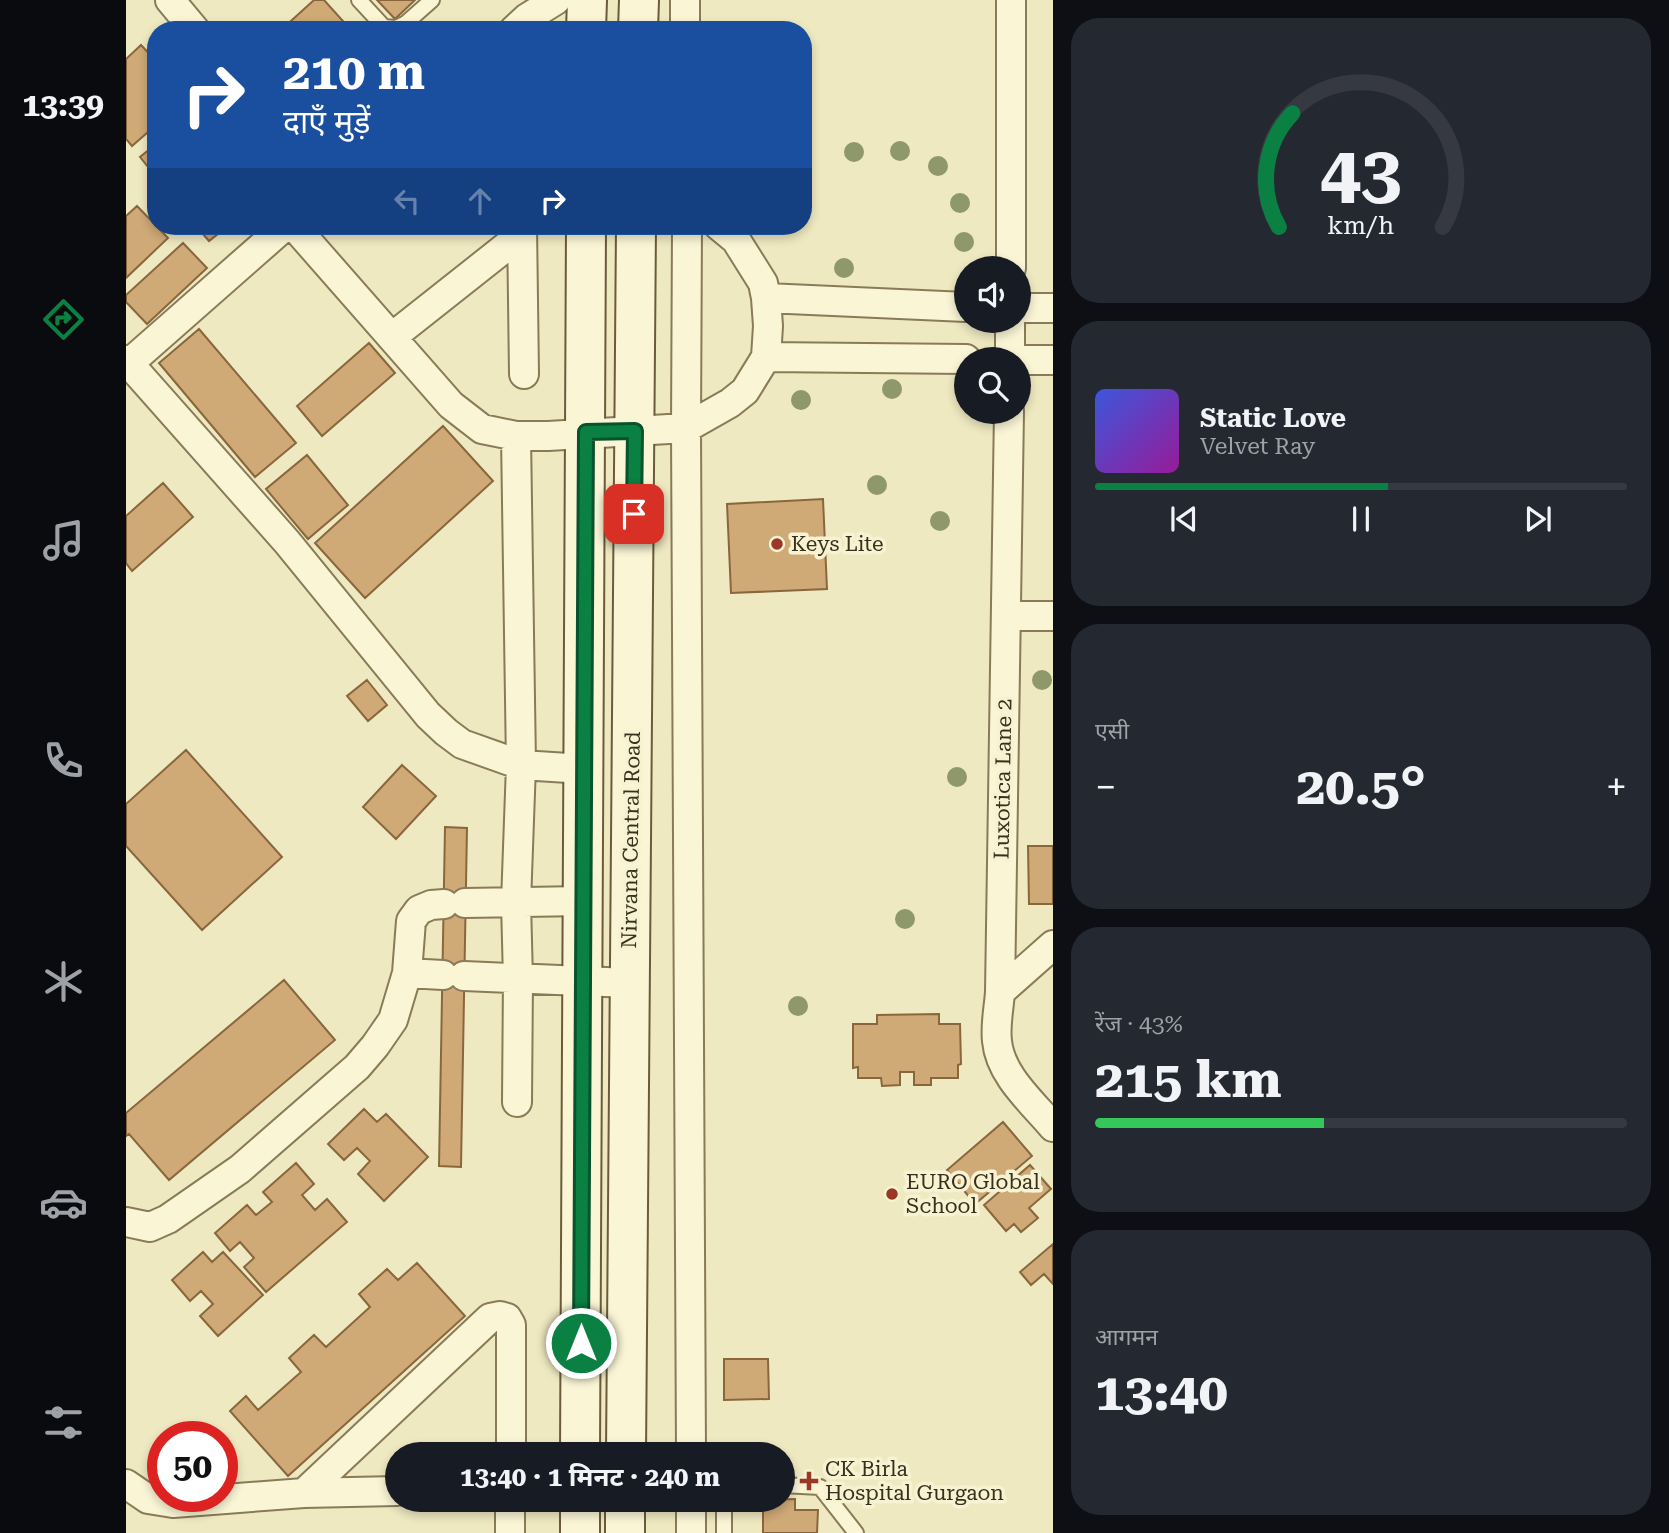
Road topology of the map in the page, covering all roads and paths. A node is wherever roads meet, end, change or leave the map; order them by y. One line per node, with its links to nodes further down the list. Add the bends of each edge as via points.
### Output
1 (170, 0): 9 (street)
2 (359, 0): 10 (lane)
3 (432, 0): 11 (lane)
4 (556, 0): 12 (street)
5 (587, 0): 13 (main road)
6 (639, 0): 14 (main road)
7 (685, 0): 15 (street)
8 (1011, 0): 24 (street)
9 (188, 21)
10 (378, 21)
11 (408, 21)
12 (529, 21)
13 (586, 21)
14 (638, 21)
15 (685, 21)
16 (275, 235): 34 (street)
17 (302, 235): 29 (street)
18 (516, 235): 29 (street)
19 (522, 235): 35 (street)
20 (586, 235): 39 (main road)
21 (636, 235): 38 (main road, Nirvana Central Road)
22 (687, 235): 37 (street)
23 (730, 235): 25 (street, via 763,283)
24 (1011, 256)
25 (766, 298): 26 (street); 30 (street)
26 (954, 306)
27 (1031, 308): 28 (street)
28 (1053, 308)
29 (392, 337): 40 (street, via 451,405 482,429)
30 (766, 357): 31 (street); 37 (street, via 745,391)
31 (954, 359)
32 (1031, 360): 33 (street)
33 (1053, 360)
34 (127, 363): 43 (street, via 287,542 428,715 462,744)
35 (524, 374)
36 (1009, 424): 41 (street, Luxotica Lane 2)
37 (686, 428): 38 (street); 59 (street)
38 (635, 431): 39 (street); 51 (main road, Nirvana Central Road)
39 (586, 432): 40 (street); 44 (main road)
40 (516, 436): 43 (street)
41 (1006, 616): 42 (street); 52 (street, Luxotica Lane 2)
42 (1053, 616)
43 (521, 765): 44 (street); 46 (street)
44 (584, 769): 45 (main road)
45 (583, 901): 46 (street); 50 (main road)
46 (516, 903): 48 (street, via 431,905 419,910 411,921); 49 (street)
47 (1053, 945): 52 (street)
48 (407, 973): 49 (street); 55 (street, via 393,1020 358,1067 240,1169 168,1219 150,1227)
49 (518, 979): 50 (street); 53 (street)
50 (582, 981): 51 (street); 57 (main road)
51 (629, 983): 58 (main road, Nirvana Central Road)
52 (1000, 992): 54 (street, Luxotica Lane 2, via 996,1040 1001,1061)
53 (517, 1102)
54 (1053, 1127)
55 (126, 1222)
56 (511, 1442): 63 (street, via 511,1325 500,1315 490,1318)
57 (580, 1442)
58 (626, 1442)
59 (691, 1442)
60 (126, 1484): 63 (street, via 148,1499 173,1503)
61 (795, 1486): 74 (lane, via 820,1487)
62 (385, 1491): 63 (street)
63 (304, 1493)
64 (510, 1512): 69 (street)
65 (580, 1512): 70 (main road)
66 (625, 1512): 71 (main road)
67 (691, 1512): 72 (street)
68 (724, 1512): 73 (lane)
69 (510, 1533)
70 (580, 1533)
71 (625, 1533)
72 (691, 1533)
73 (724, 1533)
74 (856, 1533)

